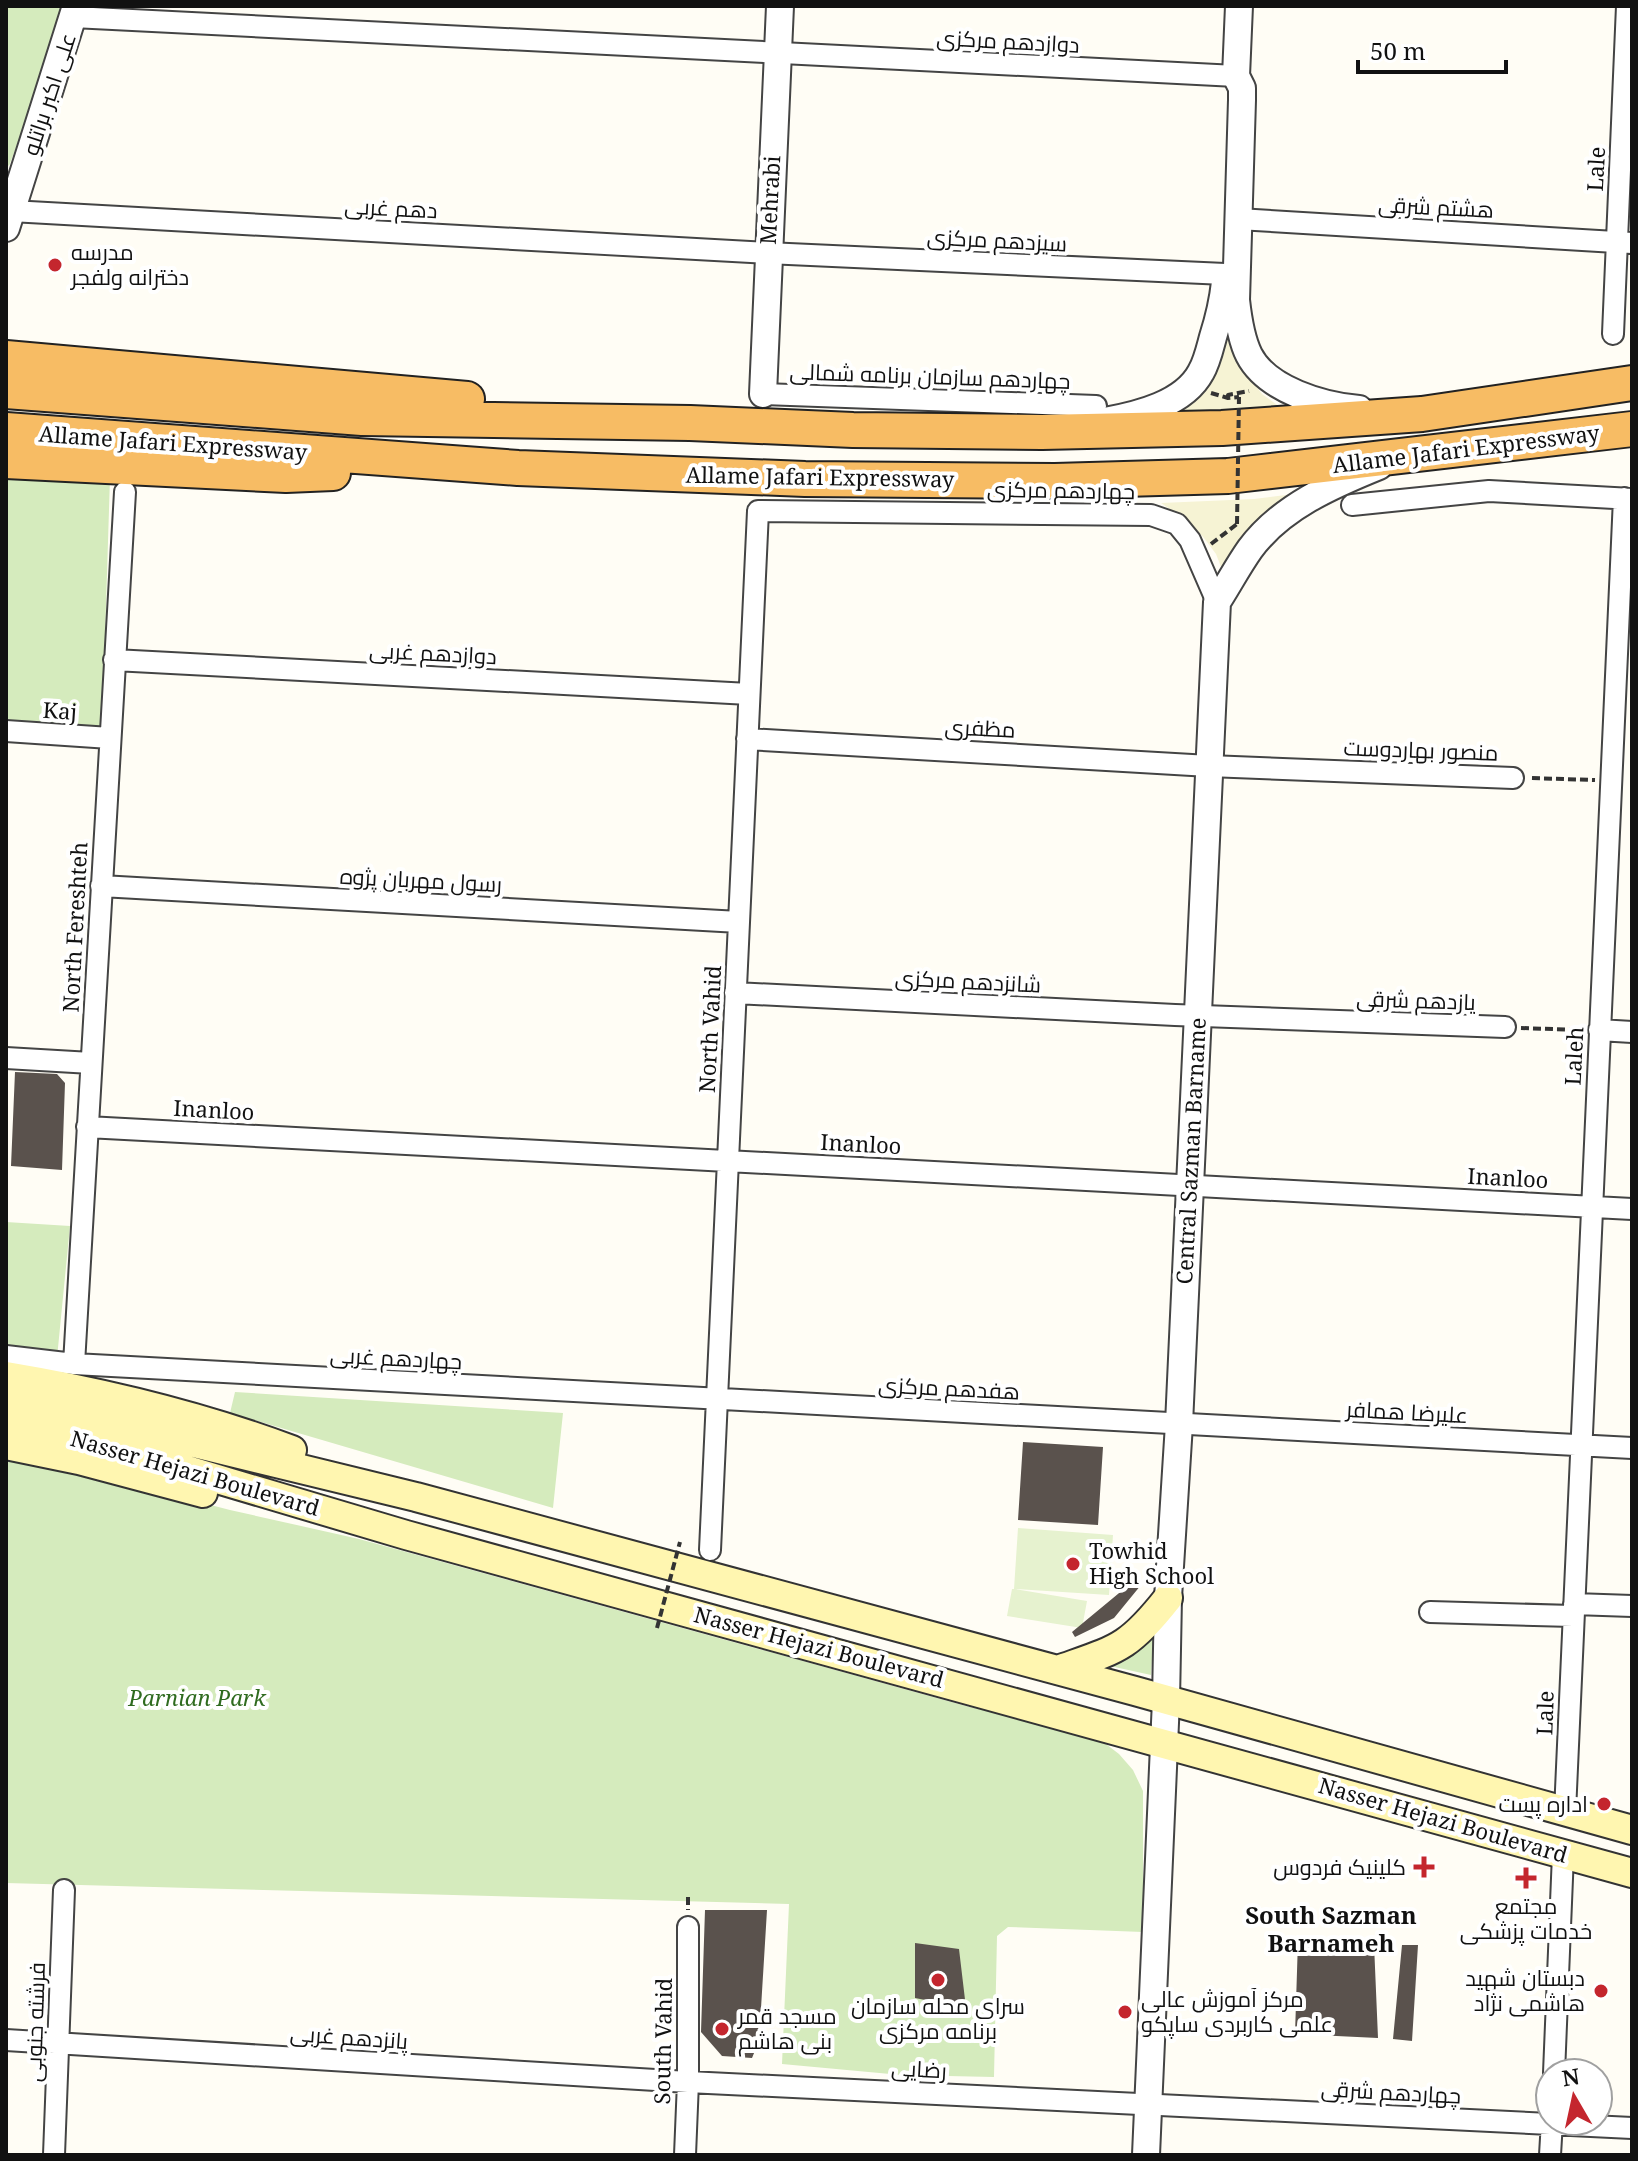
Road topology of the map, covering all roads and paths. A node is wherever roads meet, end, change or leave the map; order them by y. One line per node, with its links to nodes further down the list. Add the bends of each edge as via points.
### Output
1 (780, 6): 5 (street, Mehrabi)
2 (1239, 6): 6 (street)
3 (1627, 6): 9 (street, Lale)
4 (75, 11): 5 (street, دوازدهم مرکزی); 7 (street, علی اکبر براتلو)
5 (778, 54): 6 (street, دوازدهم مرکزی); 10 (street, Mehrabi)
6 (1236, 76): 8 (street, via 1242,88); 11 (street, via 1229,88)
7 (7, 212): 10 (street, دهم غربی)
8 (1238, 219): 9 (street, هشتم شرقی); 19 (street, via 1239,325 1249,356 1266,375 1297,394 1335,407)
9 (1624, 242): 12 (street, Lale)
10 (767, 253): 11 (street, سیزدهم مرکزی); 16 (street, Mehrabi)
11 (1225, 274): 23 (street, via 1224,300 1212,340 1202,371 1190,387 1170,401 1125,418)
12 (1613, 334)
13 (6, 358): 20 (highway)
14 (1632, 383): 19 (highway, Allame Jafari Expressway)
15 (6, 391): 20 (highway, Allame Jafari Expressway, via 362,418)
16 (763, 394): 18 (street, چهاردهم سازمان برنامه شمالی)
17 (1228, 398): 31 (path, bridge, via 1239,397 1237,524)
18 (1096, 406)
19 (1422, 414): 23 (highway, Allame Jafari Expressway, via 1222,428)
20 (690, 423): 23 (highway, Allame Jafari Expressway)
21 (1632, 429): 24 (highway, Allame Jafari Expressway)
22 (6, 430): 26 (highway, Allame Jafari Expressway)
23 (1042, 432)
24 (1402, 458): 26 (highway, Allame Jafari Expressway, via 1228,476 1055,481 805,479); 32 (street, via 1311,497 1285,515 1250,549)
25 (6, 461): 26 (highway, via 286,475)
26 (518, 468)
27 (125, 492): 33 (street, North Fereshteh)
28 (1628, 499): 29 (street, via 1489,491); 40 (street, Laleh)
29 (1352, 505)
30 (758, 511): 32 (street, چهاردهم مرکزی, via 1151,515 1177,524 1190,540); 34 (street, North Vahid)
31 (1215, 541)
32 (1217, 602): 38 (street, Central Sazman Barname)
33 (114, 660): 34 (street, دوازدهم غربی); 36 (street, North Fereshteh)
34 (749, 694): 37 (street, North Vahid)
35 (6, 731): 36 (street, Kaj)
36 (110, 738): 41 (street, North Fereshteh)
37 (747, 739): 38 (street, مظفری); 42 (street, North Vahid)
38 (1209, 766): 39 (street, منصور بهاردوست); 44 (street, Central Sazman Barname)
39 (1513, 778): 40 (path, منصور بهاردوست)
40 (1622, 781): 46 (street, Laleh)
41 (101, 886): 42 (street, رسول مهربان پژوه); 49 (street, North Fereshteh)
42 (739, 922): 43 (street, North Vahid)
43 (735, 993): 44 (street, شانزدهم مرکزی); 51 (street, North Vahid)
44 (1198, 1015): 45 (street, یازدهم شرقی); 52 (street, Central Sazman Barname)
45 (1505, 1027): 46 (path, یازدهم شرقی)
46 (1599, 1030): 47 (street); 53 (street, Laleh)
47 (1632, 1032)
48 (6, 1058): 49 (street)
49 (91, 1063): 50 (street, North Fereshteh)
50 (87, 1127): 51 (street, Inanloo); 56 (street, North Fereshteh)
51 (728, 1161): 52 (street, Inanloo); 59 (street, North Vahid)
52 (1189, 1185): 53 (street, Inanloo); 61 (street, Central Sazman Barname)
53 (1591, 1207): 54 (street, Inanloo); 63 (street, Laleh)
54 (1632, 1209)
55 (6, 1356): 56 (street, چهاردهم غربی)
56 (74, 1364): 59 (street, چهاردهم غربی)
57 (6, 1376): 65 (main road, via 61,1385 263,1439)
58 (6, 1397): 65 (main road, Nasser Hejazi Boulevard)
59 (717, 1399): 61 (street, هفدهم مرکزی); 68 (street, North Vahid)
60 (6, 1421): 66 (main road, Nasser Hejazi Boulevard)
61 (1179, 1424): 63 (street, علیرضا همافر); 69 (street, Central Sazman Barname)
62 (6, 1445): 66 (main road, via 268,1509)
63 (1581, 1446): 64 (street, علیرضا همافر); 71 (street, Laleh)
64 (1632, 1448)
65 (416, 1497): 74 (main road, Nasser Hejazi Boulevard)
66 (406, 1535): 76 (main road, Nasser Hejazi Boulevard)
67 (688, 1540): 73 (path, bridge, via 680,1542)
68 (710, 1550)
69 (1168, 1598): 74 (main road, via 1129,1642); 75 (street, Central Sazman Barname)
70 (1632, 1606): 71 (street)
71 (1574, 1610): 72 (street); 77 (street, Lale)
72 (1430, 1612)
73 (657, 1628)
74 (1058, 1670): 75 (main road, Nasser Hejazi Boulevard)
75 (1166, 1700): 76 (street, Central Sazman Barname); 77 (main road, Nasser Hejazi Boulevard)
76 (1164, 1742): 79 (main road, Nasser Hejazi Boulevard); 87 (street, Central Sazman Barname)
77 (1565, 1812): 78 (main road, Nasser Hejazi Boulevard)
78 (1632, 1830)
79 (1563, 1854): 80 (main road, Nasser Hejazi Boulevard); 85 (street)
80 (1632, 1873)
81 (64, 1890): 84 (street, فرشته جنوبی)
82 (688, 1927): 86 (street, South Vahid)
83 (6, 2040): 84 (street, پانزدهم غربی)
84 (58, 2043): 86 (street, پانزدهم غربی); 89 (street, فرشته جنوبی)
85 (1555, 2057)
86 (688, 2082): 87 (street, رضایی); 90 (street, South Vahid)
87 (1148, 2104): 88 (street, چهاردهم شرقی); 91 (street, Central Sazman Barname)
88 (1534, 2121)
89 (54, 2155)
90 (685, 2155)
91 (1146, 2155)

